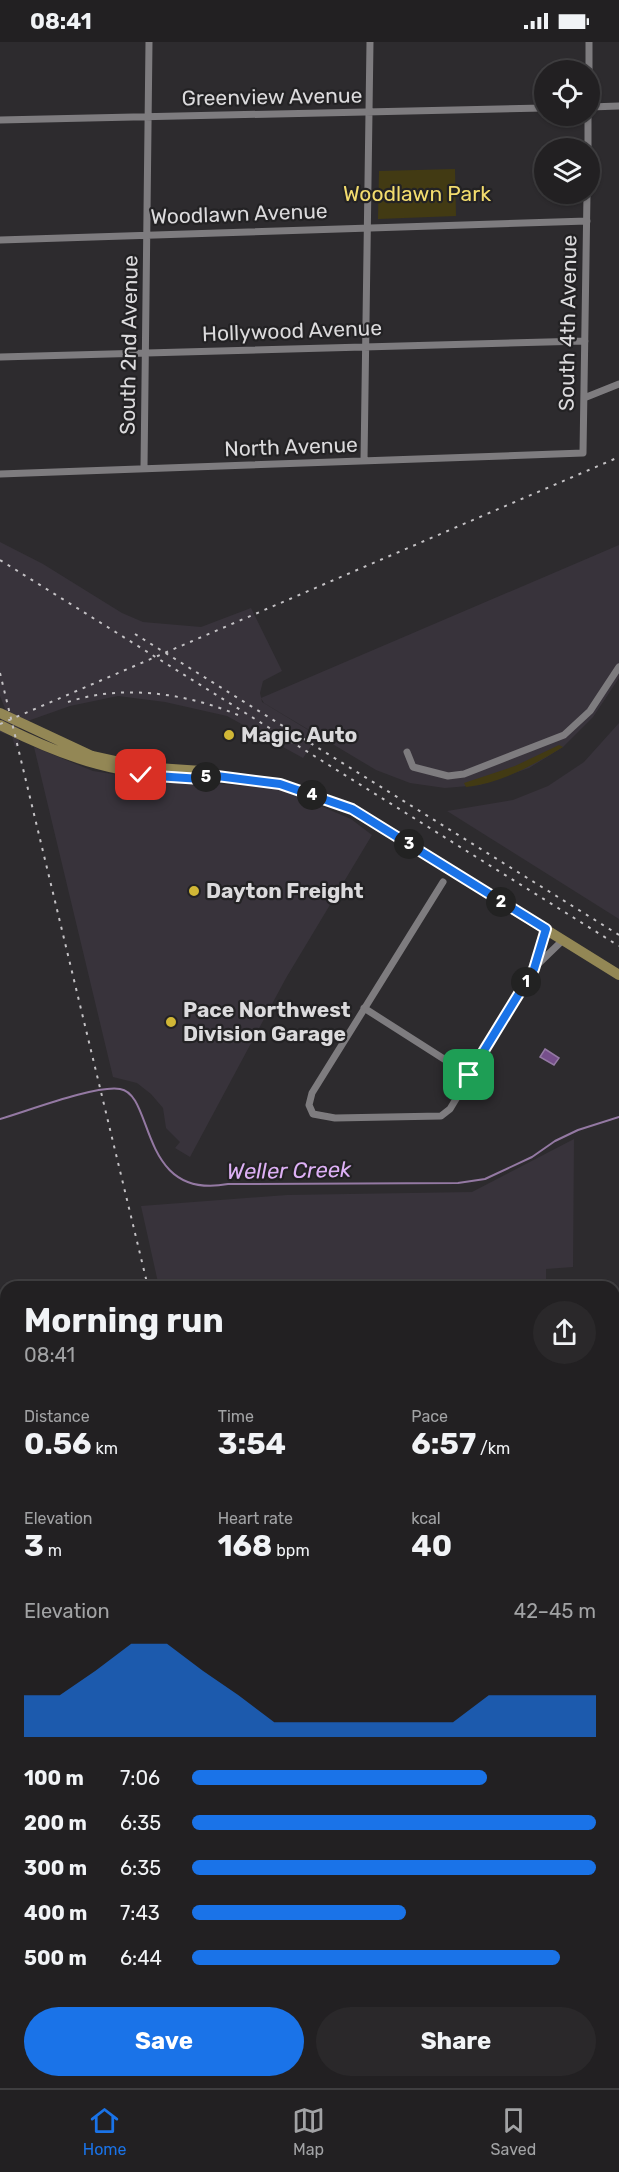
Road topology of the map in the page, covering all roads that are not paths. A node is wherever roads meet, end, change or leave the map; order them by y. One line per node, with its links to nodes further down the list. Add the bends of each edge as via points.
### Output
1 (149, 42): 9 (street, South 2nd Avenue)
2 (370, 42): 8 (street)
3 (589, 42): 4 (street)
4 (589, 60)
5 (619, 106): 6 (street)
6 (600, 107)
7 (534, 108): 8 (street, Greenview Avenue)
8 (369, 112): 9 (street, Greenview Avenue); 13 (street)
9 (148, 117): 10 (street, Greenview Avenue); 14 (street, South 2nd Avenue)
10 (0, 120)
11 (587, 204): 12 (street, South 4th Avenue)
12 (586, 221): 13 (street, Woodlawn Avenue); 16 (street, South 4th Avenue)
13 (367, 227): 14 (street, Woodlawn Avenue); 17 (street)
14 (147, 233): 15 (street, Woodlawn Avenue); 18 (street, South 2nd Avenue)
15 (0, 240)
16 (585, 341): 17 (street, Hollywood Avenue); 21 (street, South 4th Avenue)
17 (366, 346): 18 (street, Hollywood Avenue); 23 (street)
18 (145, 352): 19 (street, Hollywood Avenue); 24 (street, South 2nd Avenue)
19 (0, 357)
20 (619, 384): 21 (street)
21 (584, 398): 22 (street, South 4th Avenue)
22 (583, 453): 23 (street, North Avenue)
23 (364, 461): 24 (street, North Avenue)
24 (144, 468): 25 (street, North Avenue)
25 (0, 474)
26 (619, 667): 29 (street, via 590,711 564,735 464,774 448,776 413,767)
27 (0, 713): 30 (main road, via 92,756)
28 (0, 725): 30 (main road, via 57,752 112,770 201,779)
29 (407, 752)
30 (209, 775): 32 (main road, via 280,784 352,809)
31 (443, 882): 36 (street)
32 (546, 929): 33 (main road); 34 (street)
33 (563, 940): 34 (street); 35 (main road)
34 (534, 969): 37 (street)
35 (619, 975)
36 (364, 1008): 37 (street); 37 (street, via 312,1093 309,1105 313,1114 335,1118 441,1116)
37 (469, 1075)

